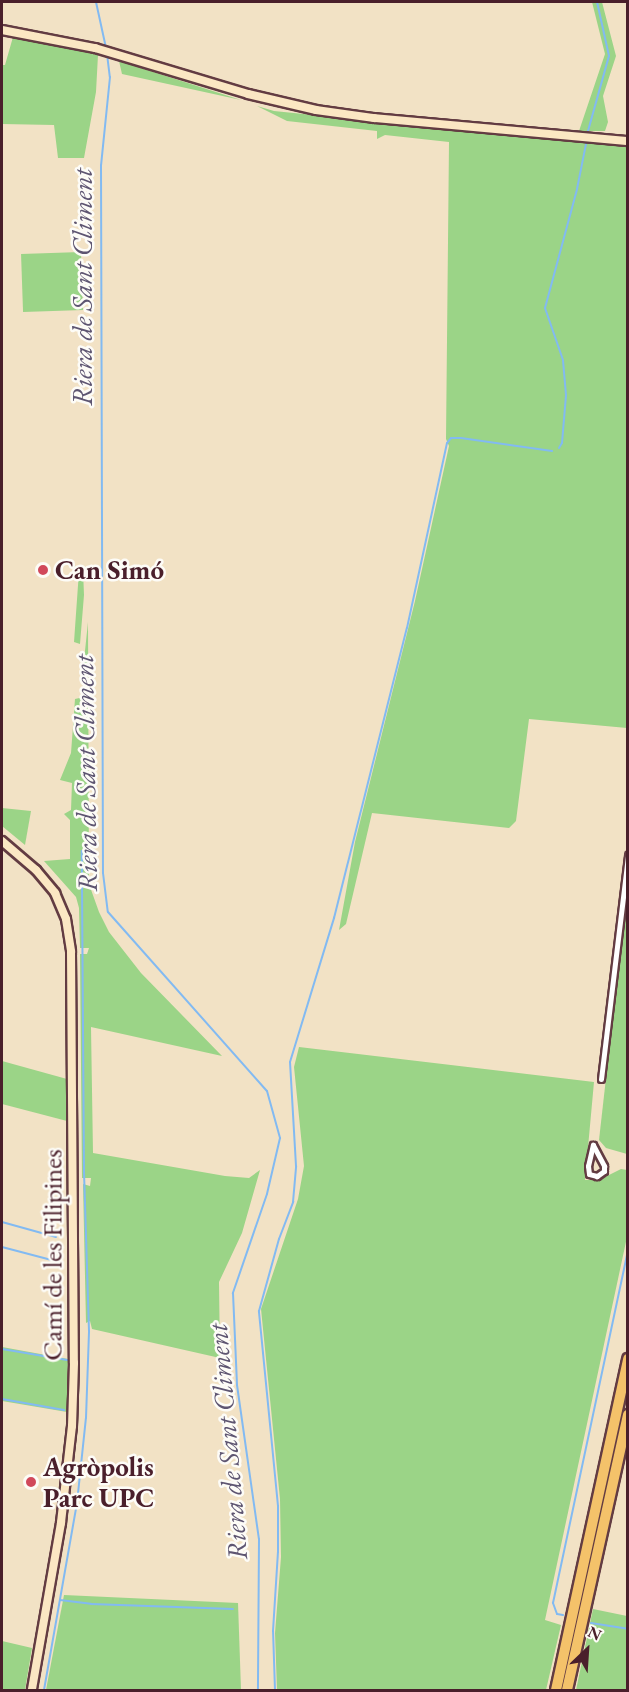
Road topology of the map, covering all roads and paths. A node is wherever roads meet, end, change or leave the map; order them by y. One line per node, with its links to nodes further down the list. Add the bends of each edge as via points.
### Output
1 (2, 30): 2 (main road, via 95,48 316,110)
2 (627, 141)
3 (2, 841): 9 (main road, Camí de les Filipines, via 36,870 55,893 66,919 71,952 75,1363 72,1426 61,1523)
4 (627, 855): 5 (street)
5 (601, 1079)
6 (593, 1145): 6 (street, via 589,1174 597,1176 604,1166)
7 (627, 1359): 10 (highway)
8 (627, 1416): 11 (highway)
9 (32, 1690)
10 (556, 1690)
11 (567, 1690)

